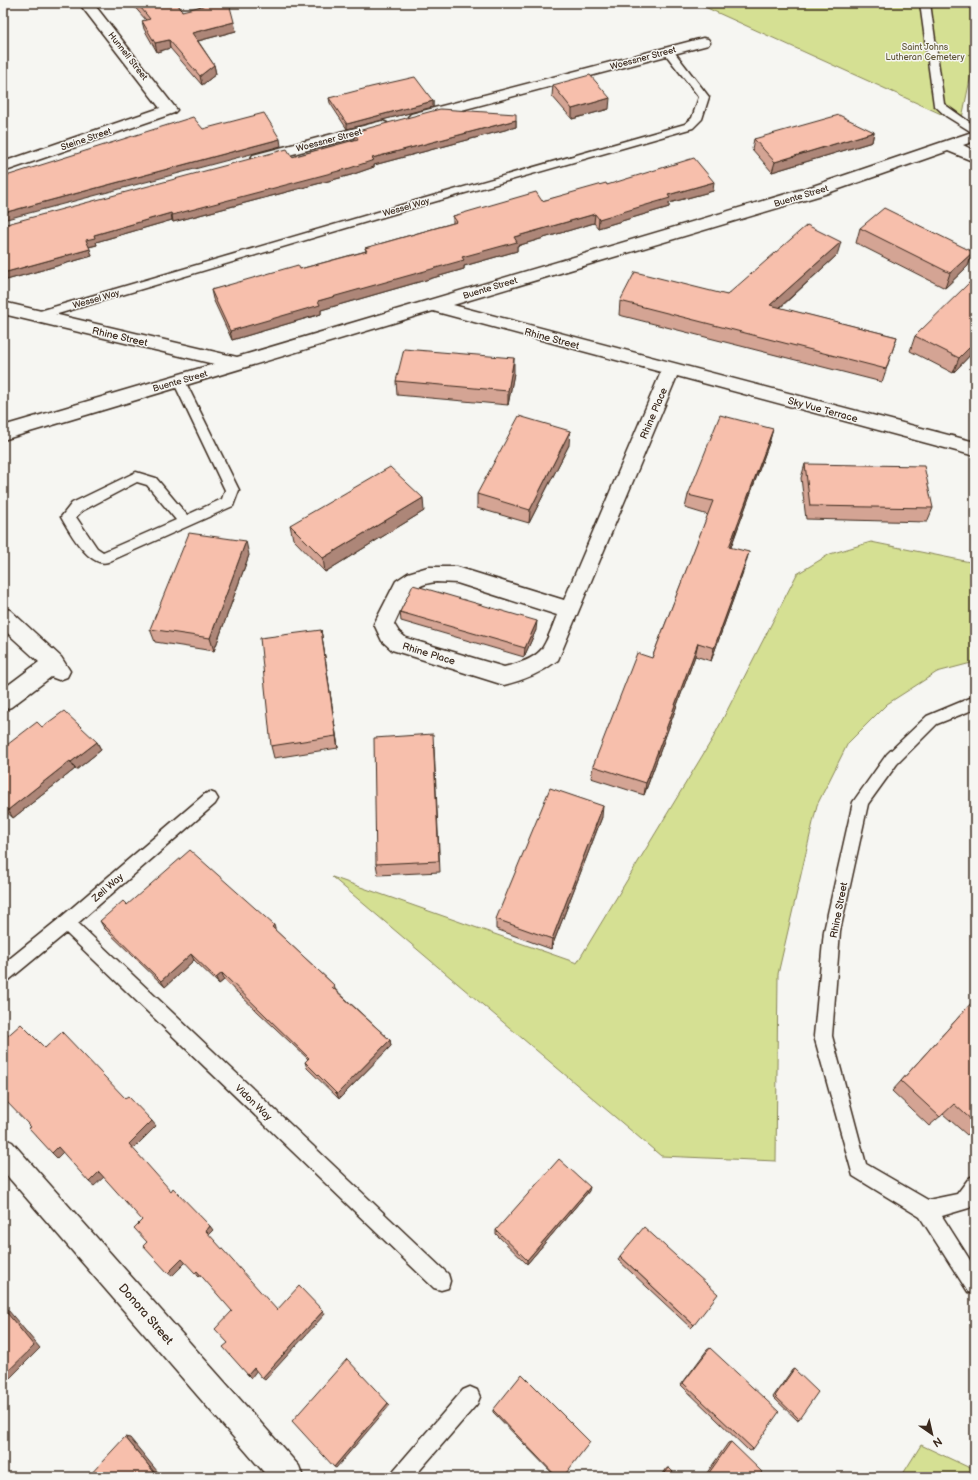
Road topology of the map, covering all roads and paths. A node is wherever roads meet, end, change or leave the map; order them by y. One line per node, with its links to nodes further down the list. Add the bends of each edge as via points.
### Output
1 (86, 3): 5 (street, Hunnell Street)
2 (925, 3): 6 (lane, via 939,105)
3 (703, 42): 4 (street, Woessner Street)
4 (668, 51): 10 (street, Woessner Street); 14 (lane, Wessel Way, via 704,97 697,119 689,126)
5 (169, 110): 11 (street, Steine Street)
6 (975, 130)
7 (975, 136): 8 (street, Buente Street)
8 (951, 146): 9 (street); 12 (street, Buente Street, via 819,190)
9 (975, 157)
10 (243, 162)
11 (3, 167)
12 (432, 306): 15 (street, Buente Street); 16 (street, Rhine Street)
13 (3, 308): 14 (street, Rhine Street)
14 (37, 316): 15 (street, Rhine Street)
15 (238, 364): 17 (street, Buente Street)
16 (671, 370): 19 (street, Sky Vue Terrace); 21 (street, Rhine Place)
17 (179, 381): 18 (street, Buente Street); 20 (lane, via 232,490 228,502)
18 (3, 433)
19 (975, 449)
20 (185, 521): 20 (lane, via 103,558 92,552 68,517 77,507 136,477 151,481)
21 (569, 610): 21 (street, Rhine Place, via 551,654 522,672 504,676 399,644 391,639 384,624 403,588 414,580 442,573 457,575)
22 (3, 616): 23 (street, via 57,667)
23 (3, 701)
24 (975, 702): 30 (lane, Rhine Street, via 932,720 892,758 861,802 832,931 823,1036 860,1170)
25 (210, 799): 26 (lane, Zell Way)
26 (66, 923): 27 (lane, Zell Way); 31 (lane, Vidon Way)
27 (3, 974)
28 (3, 1152): 34 (street, Donora Street)
29 (975, 1184): 30 (lane, via 963,1202)
30 (928, 1210): 32 (lane)
31 (441, 1281)
32 (975, 1285)
33 (470, 1396): 35 (lane)
34 (288, 1477)
35 (401, 1477)

